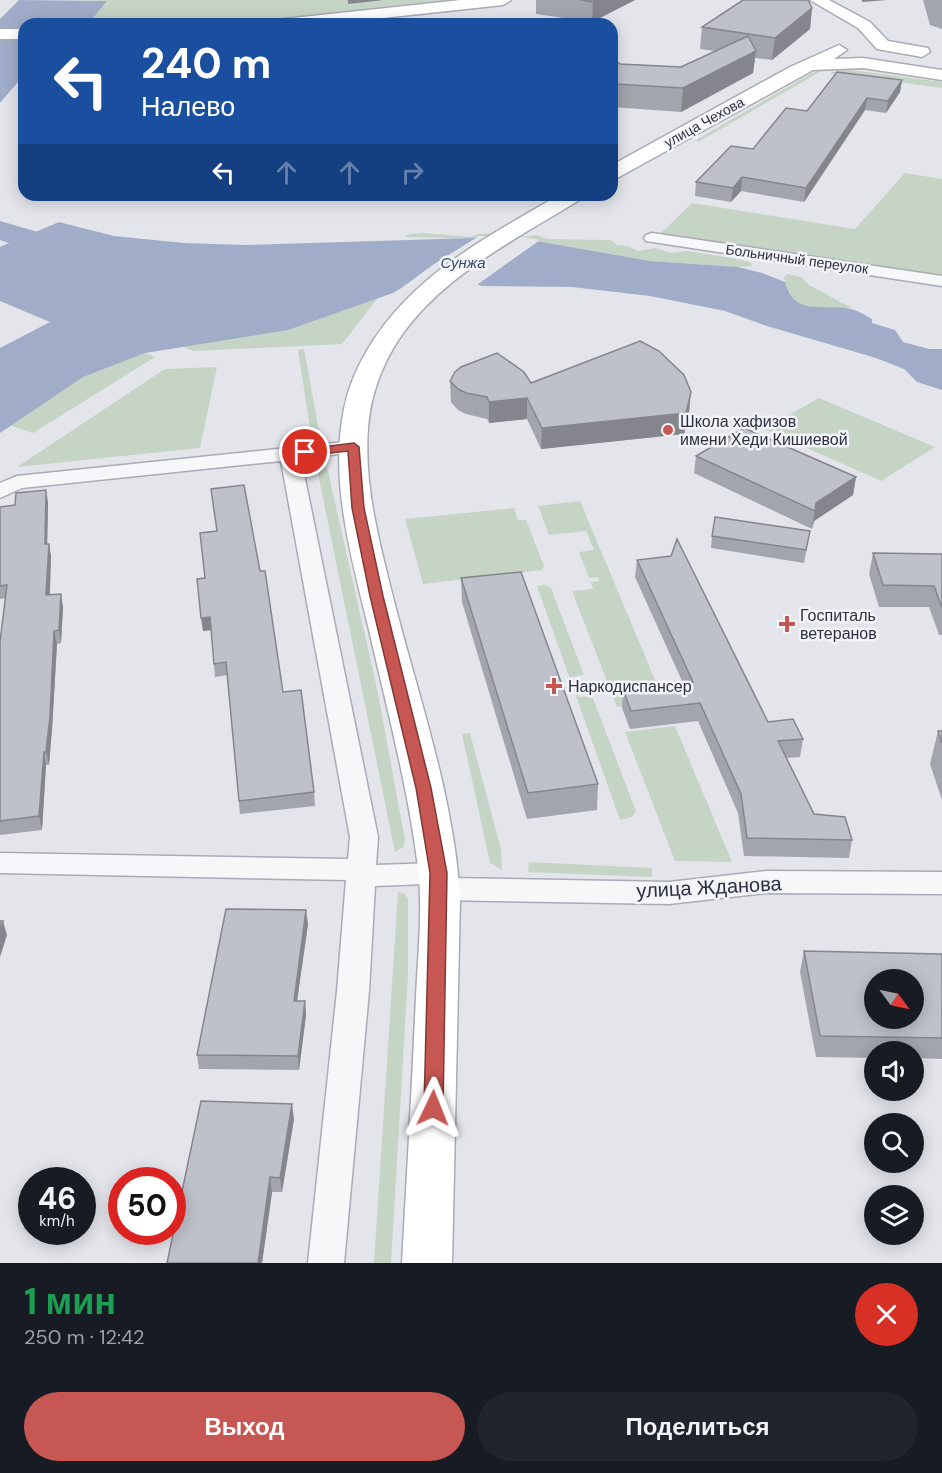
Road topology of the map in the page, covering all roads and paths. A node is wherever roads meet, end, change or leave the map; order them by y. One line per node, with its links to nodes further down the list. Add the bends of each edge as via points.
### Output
1 (503, 0): 3 (main road)
2 (812, 3): 6 (main road, via 853,35); 7 (main road, via 864,25 879,43)
3 (339, 18)
4 (0, 34): 5 (main road)
5 (18, 34)
6 (846, 44): 7 (main road); 9 (main road, via 841,56); 10 (main road)
7 (888, 47): 8 (main road); 9 (main road, via 902,53 903,59)
8 (941, 55)
9 (863, 63): 10 (main road, via 827,63); 11 (main road)
10 (796, 71): 12 (main road, улица Чехова)
11 (942, 75)
12 (618, 170)
13 (564, 201): 16 (main road, via 481,251 436,284 404,317 367,377 357,407)
14 (652, 238): 15 (street, Больничный переулок)
15 (942, 281)
16 (354, 447): 17 (street); 21 (main road, via 358,508 424,788)
17 (290, 454): 18 (street, via 17,482); 20 (street, via 364,837)
18 (0, 492)
19 (0, 863): 20 (street, улица Жданова)
20 (361, 870): 21 (street, улица Жданова, via 374,876); 23 (street)
21 (439, 881): 22 (street, улица Жданова, via 669,893 767,882); 24 (main road)
22 (942, 883)
23 (326, 1263)
24 (426, 1263)

